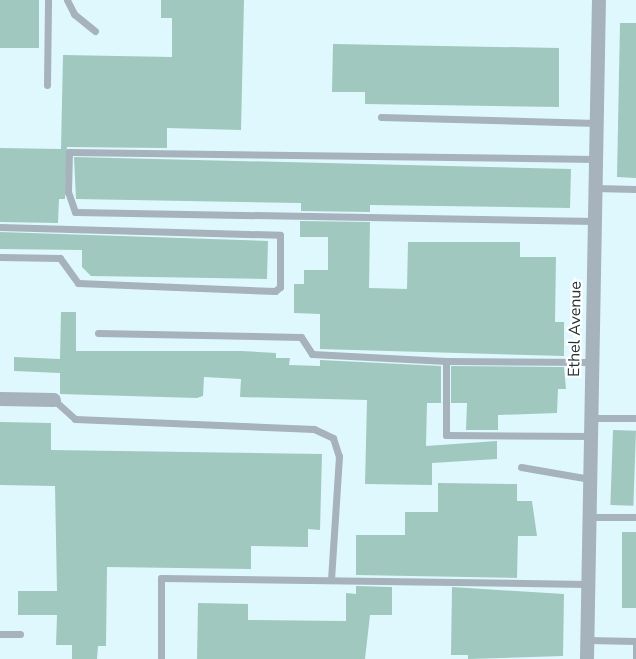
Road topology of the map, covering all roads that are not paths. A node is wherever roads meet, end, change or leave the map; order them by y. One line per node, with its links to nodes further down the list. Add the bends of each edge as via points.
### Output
1 (48, 0): 5 (lane)
2 (67, 0): 4 (lane, via 74,14)
3 (599, 0): 7 (street, Ethel Avenue)
4 (95, 32)
5 (47, 85)
6 (381, 117): 7 (lane)
7 (597, 123): 8 (street, Ethel Avenue)
8 (596, 158): 9 (street, Ethel Avenue); 11 (lane, via 69,152 68,176 76,212)
9 (596, 188): 10 (lane); 11 (street, Ethel Avenue)
10 (636, 189)
11 (595, 221): 16 (street, Ethel Avenue)
12 (0, 227): 13 (lane, via 280,235 280,287 275,291 78,283 60,258)
13 (0, 257)
14 (98, 333): 15 (lane, via 301,338 312,354)
15 (446, 360): 16 (lane); 21 (lane, via 446,434)
16 (592, 362): 19 (street, Ethel Avenue)
17 (0, 399): 18 (street)
18 (54, 400): 26 (lane, via 75,419 314,429 333,438 339,456)
19 (591, 418): 20 (lane); 21 (street, Ethel Avenue)
20 (636, 418)
21 (591, 436): 23 (street, Ethel Avenue)
22 (521, 467): 23 (lane)
23 (590, 479): 24 (street, Ethel Avenue)
24 (589, 517): 25 (lane); 27 (street, Ethel Avenue)
25 (636, 517)
26 (330, 580): 27 (lane); 32 (lane, via 161,578)
27 (588, 584): 30 (street, Ethel Avenue)
28 (0, 634): 29 (lane)
29 (20, 634)
30 (587, 640): 31 (lane); 33 (street, Ethel Avenue)
31 (636, 641): 34 (lane)
32 (161, 659)
33 (587, 659)
34 (636, 659)

